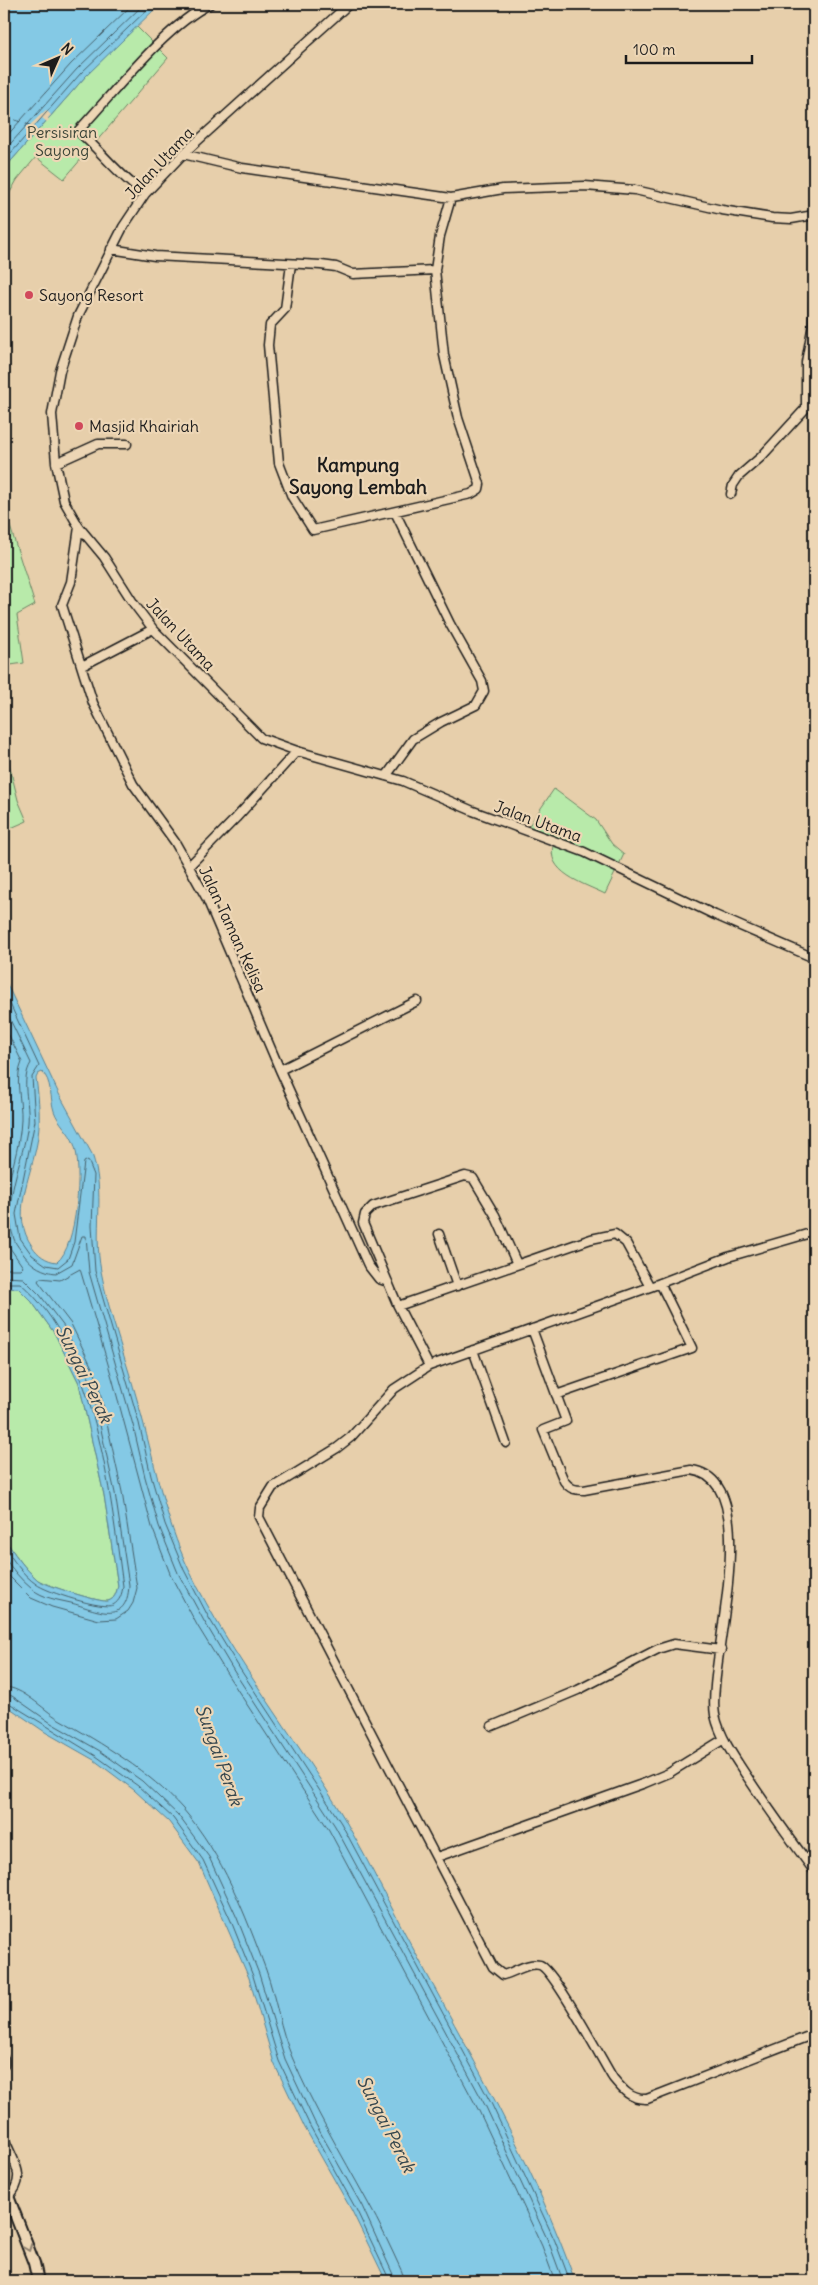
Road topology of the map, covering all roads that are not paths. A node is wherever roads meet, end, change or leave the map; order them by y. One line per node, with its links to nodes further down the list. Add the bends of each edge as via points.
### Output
1 (210, 4): 4 (street, via 158,45 78,131)
2 (349, 4): 3 (street, Jalan Utama)
3 (184, 154): 4 (street, Jalan Utama); 5 (street, via 242,168)
4 (145, 194): 7 (street, Jalan Utama, via 122,226)
5 (451, 198): 6 (street, via 503,189 585,186 635,190 772,218); 9 (street)
6 (814, 215)
7 (111, 249): 8 (street, via 155,256); 12 (street, Jalan Utama, via 78,316 60,371 52,414)
8 (291, 264): 9 (street, via 336,267 353,274); 14 (street, via 285,309 270,325 268,345 280,463 292,496 313,530)
9 (435, 270): 14 (street, via 444,355 458,418 480,486 471,494)
10 (814, 302): 13 (street, via 806,362 806,408 739,476)
11 (127, 444): 12 (street, via 98,444)
12 (56, 463): 15 (street, Jalan Utama, via 64,501)
13 (731, 494)
14 (395, 512): 19 (street, via 482,681 484,691 476,705 412,739)
15 (79, 527): 16 (street, Jalan Utama); 17 (street, Jalan Taman Kelisa, via 70,582 62,605)
16 (154, 629): 17 (street); 18 (street, Jalan Utama, via 260,738)
17 (82, 666): 20 (street, Jalan Taman Kelisa, via 93,704 133,784)
18 (297, 751): 19 (street, Jalan Utama); 20 (street)
19 (387, 775): 21 (street, Jalan Utama, via 472,811 584,852)
20 (189, 866): 23 (street, Jalan Taman Kelisa, via 207,899)
21 (814, 958)
22 (417, 1002): 23 (street)
23 (280, 1070): 27 (street, Jalan Taman Kelisa, via 368,1264 379,1278)
24 (814, 1232): 28 (street, via 728,1257)
25 (439, 1234): 29 (street)
26 (517, 1264): 27 (street, via 480,1186 473,1178 465,1176 373,1206 365,1214 363,1223); 29 (street); 30 (street, via 615,1234 626,1243)
27 (388, 1282): 31 (street)
28 (660, 1284): 30 (street); 35 (street, via 692,1348)
29 (457, 1286): 31 (street)
30 (650, 1287): 32 (street)
31 (398, 1306): 34 (street)
32 (532, 1329): 33 (street); 35 (street)
33 (473, 1350): 34 (street); 36 (street)
34 (429, 1366): 40 (street, via 394,1389 337,1448 273,1487 260,1508 259,1517)
35 (556, 1395): 37 (street, via 566,1421 543,1430 569,1488 584,1490 691,1470 703,1472 717,1482 725,1504 729,1534 727,1604)
36 (506, 1442)
37 (721, 1650): 38 (street, via 674,1644 658,1649 578,1690); 39 (street, via 714,1701 715,1716)
38 (492, 1726)
39 (724, 1739): 40 (street, via 669,1773 645,1783); 41 (street, via 771,1814)
40 (436, 1857): 42 (street, via 493,1968 504,1975 531,1964 544,1967 613,2078 631,2096 640,2100 662,2095 687,2082)
41 (814, 1871)
42 (814, 2034)
43 (4, 2059): 44 (street)
44 (4, 2065)
45 (4, 2138): 47 (street, via 19,2177 16,2190)
46 (4, 2186): 47 (street)
47 (8, 2197): 48 (street, one-way to 48)
48 (38, 2281)

